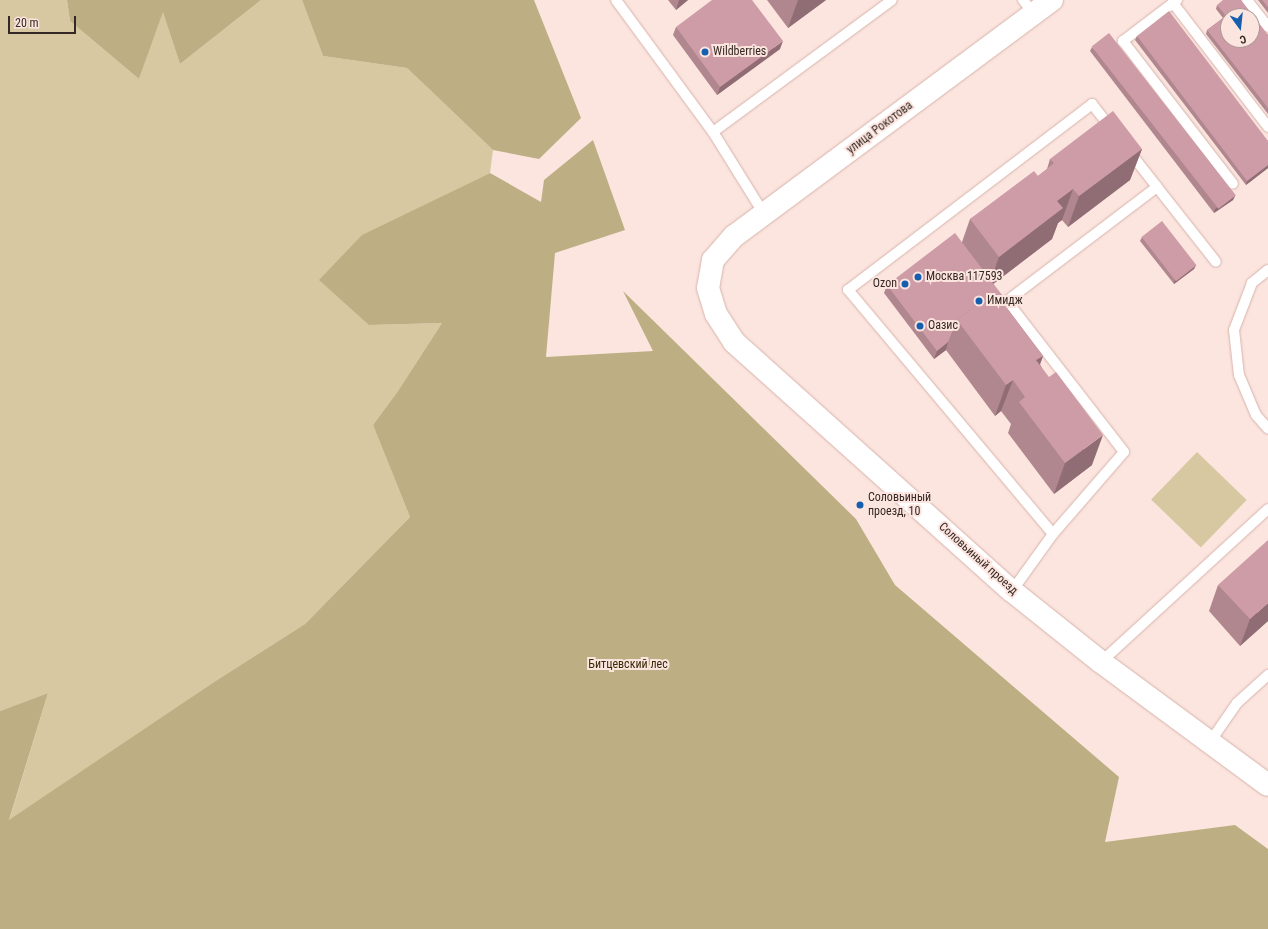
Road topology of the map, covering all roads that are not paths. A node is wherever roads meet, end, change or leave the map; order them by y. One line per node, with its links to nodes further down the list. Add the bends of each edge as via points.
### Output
1 (616, 0): 9 (lane)
2 (892, 0): 9 (lane)
3 (1052, 0): 6 (street, улица Рокотова)
4 (1247, 0): 7 (lane)
5 (1175, 2): 8 (lane); 10 (lane, via 1123,41)
6 (1028, 7): 12 (street, улица Рокотова)
7 (1268, 27)
8 (1268, 127)
9 (713, 132): 12 (lane)
10 (1233, 184)
11 (1158, 187): 14 (lane); 18 (lane, via 1007,301 1124,452); 18 (lane, via 1092,104 848,290)
12 (764, 214): 13 (street, улица Рокотова, via 734,236)
13 (713, 260): 19 (street, Соловьиный проезд, via 708,288 716,314 734,342)
14 (1216, 262)
15 (1268, 270): 16 (lane, via 1252,284 1234,330 1239,375 1256,415)
16 (1268, 429)
17 (1268, 509): 20 (lane)
18 (1054, 534): 19 (lane)
19 (1012, 591): 20 (street, Соловьиный проезд)
20 (1102, 662): 22 (street, Соловьиный проезд)
21 (1268, 675): 22 (lane, via 1237,703)
22 (1210, 742): 23 (street, Соловьиный проезд)
23 (1268, 785)

